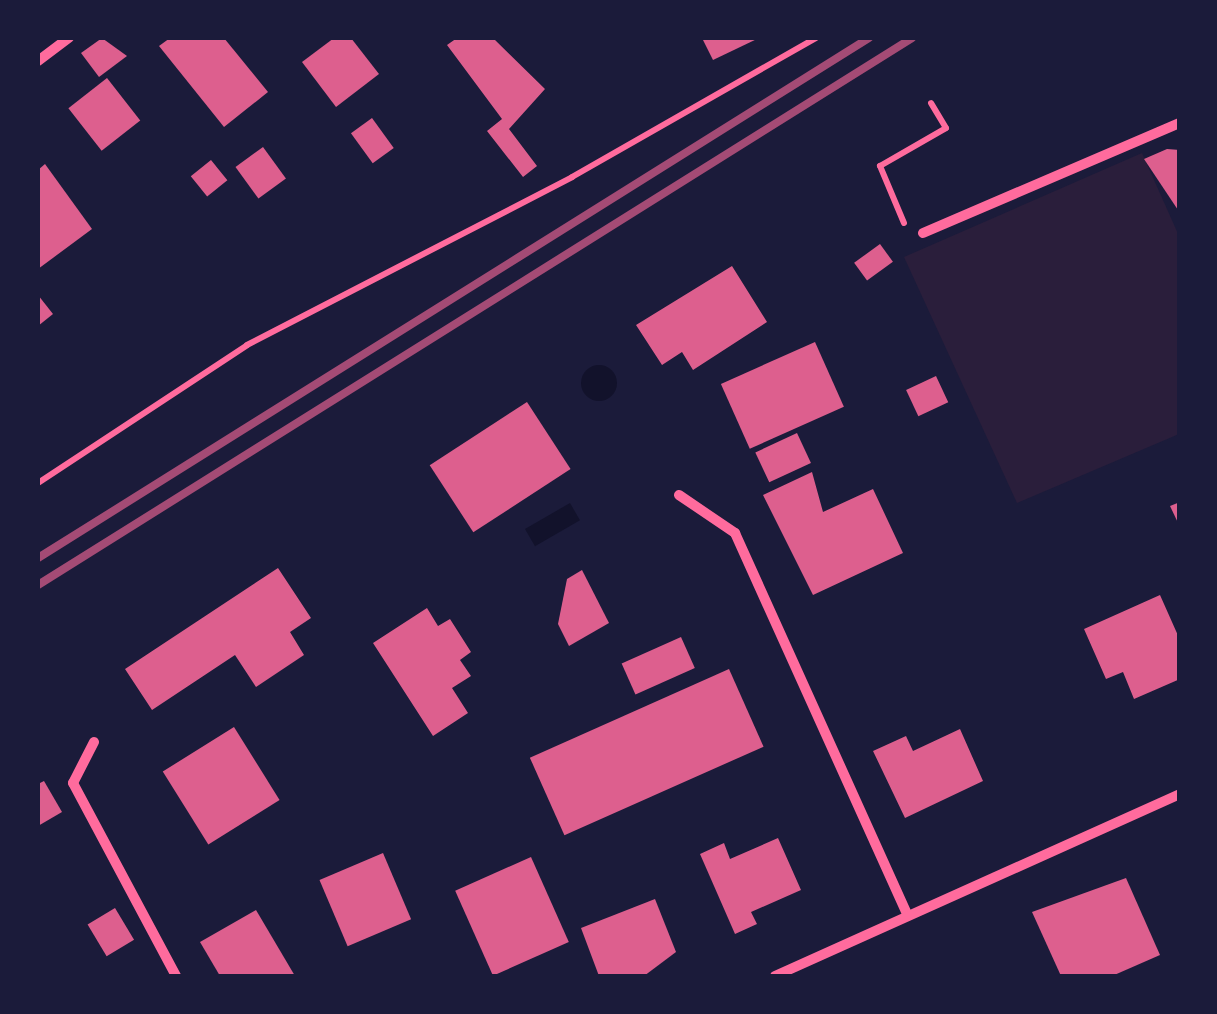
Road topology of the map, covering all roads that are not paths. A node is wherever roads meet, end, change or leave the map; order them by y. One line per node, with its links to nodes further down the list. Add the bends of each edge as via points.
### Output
1 (69, 38): 2 (street)
2 (38, 62)
3 (1180, 123): 4 (street)
4 (923, 233)
5 (679, 495): 8 (street, via 736,532)
6 (94, 742): 9 (street, via 73,783)
7 (1180, 794): 8 (street)
8 (908, 916): 10 (street)
9 (176, 976)
10 (775, 976)

